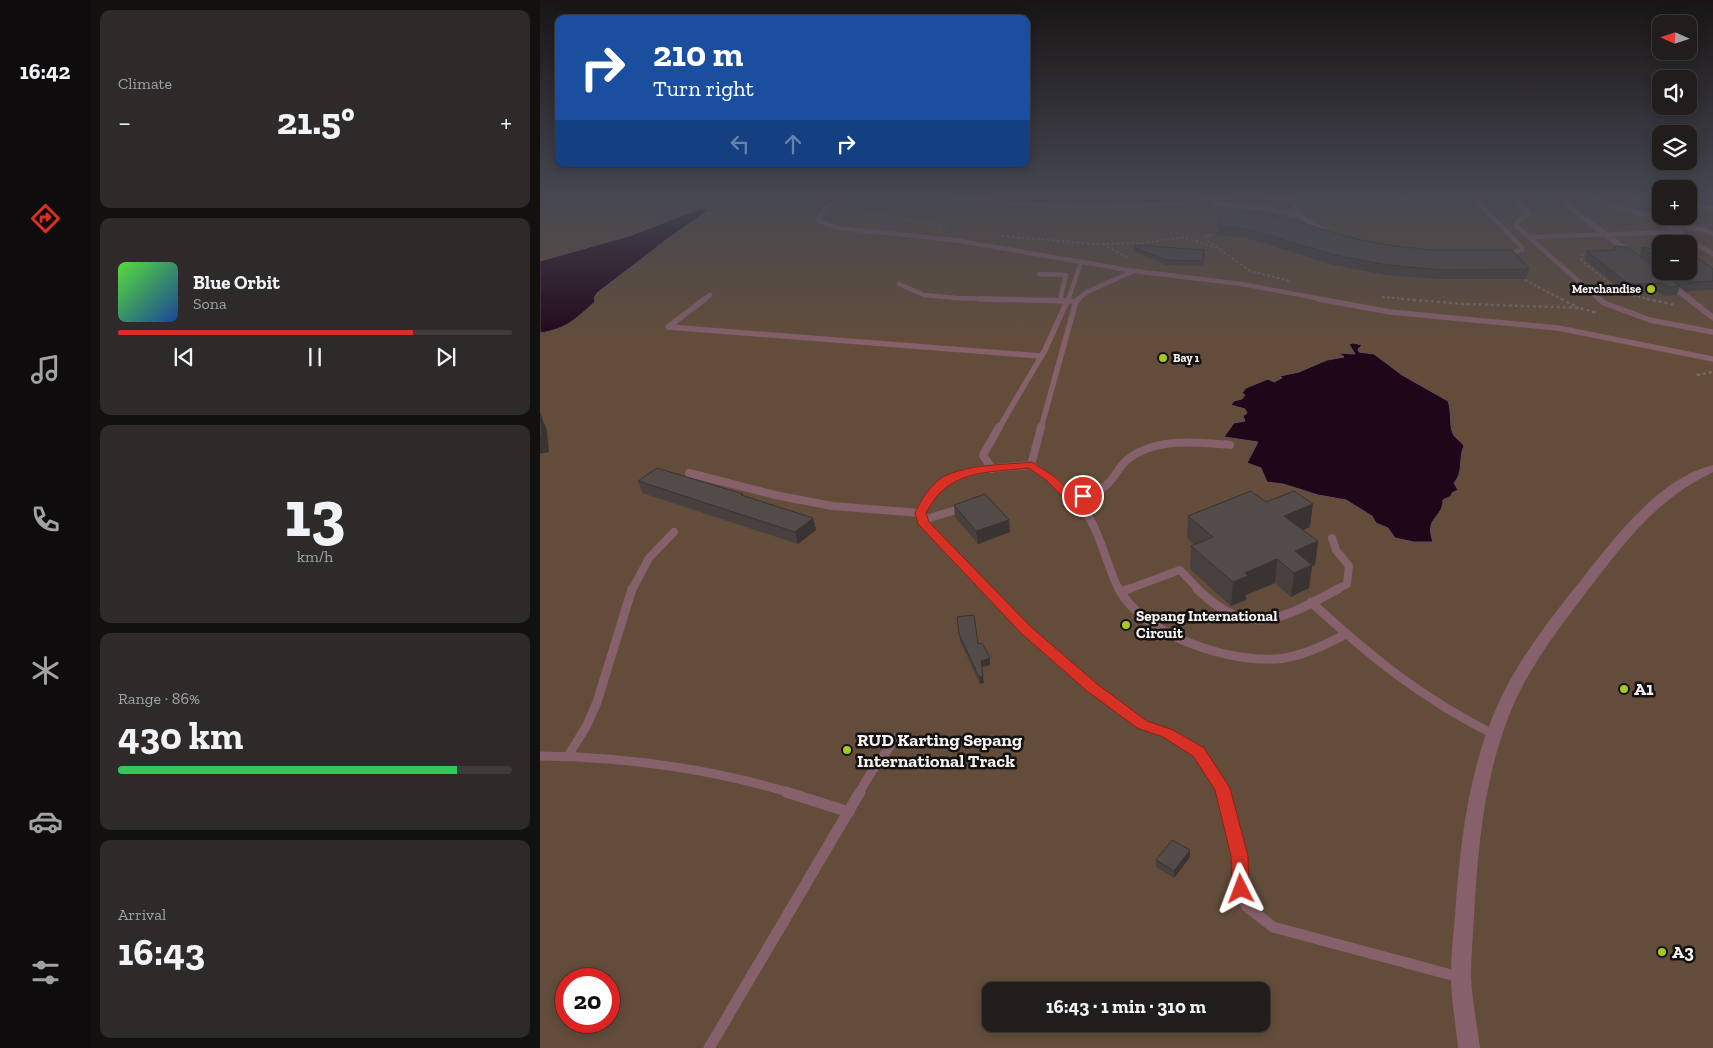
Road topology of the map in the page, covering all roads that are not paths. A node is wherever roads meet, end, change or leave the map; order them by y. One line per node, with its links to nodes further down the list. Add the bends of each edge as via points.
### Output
1 (988, 246): 9 (lane)
2 (1521, 246): 7 (lane, via 1520,252)
3 (1538, 246): 18 (lane, via 1604,303 1650,320)
4 (1621, 246): 8 (street)
5 (1701, 246): 6 (lane)
6 (1713, 254)
7 (1500, 255)
8 (1638, 259)
9 (1081, 262): 10 (lane); 16 (lane)
10 (1134, 271): 16 (lane); 20 (lane, via 1242,284 1390,312 1549,326)
11 (1039, 274): 15 (lane, via 1066,276)
12 (1665, 280): 17 (street)
13 (899, 284): 15 (lane, via 924,295)
14 (710, 295): 19 (lane, via 668,327)
15 (1060, 300): 16 (lane)
16 (1072, 301): 19 (lane); 22 (lane)
17 (1713, 318)
18 (1713, 332)
19 (1041, 356): 24 (lane, via 983,455)
20 (1713, 359)
21 (1230, 446): 26 (lane, via 1196,442 1155,446 1126,461 1106,486 1094,493)
22 (1032, 465): 24 (lane); 26 (lane)
23 (1713, 468): 34 (street, via 1661,496 1623,536 1535,650 1507,703)
24 (992, 469): 28 (lane, via 947,480 928,498)
25 (689, 473): 28 (lane, via 775,496)
26 (1071, 498): 31 (lane, via 1084,509)
27 (959, 508): 28 (lane)
28 (921, 517): 39 (lane, via 924,524 1026,630 1092,687 1142,724 1168,734 1198,752 1222,788 1239,856 1241,889 1246,906 1256,915 1281,930)
29 (674, 532): 37 (lane, via 642,569 589,720)
30 (1332, 538): 32 (lane, via 1336,550 1349,566 1347,584)
31 (1121, 592): 32 (lane, via 1180,570 1215,605 1236,617 1254,621 1274,619); 33 (lane, via 1149,623 1179,640 1212,650 1274,660 1314,650)
32 (1311, 602): 33 (lane)
33 (1346, 634): 34 (lane, via 1446,710)
34 (1495, 735): 39 (street, via 1473,822)
35 (896, 737): 38 (lane)
36 (540, 756): 37 (lane)
37 (568, 756): 38 (lane, via 710,772)
38 (849, 812): 40 (lane)
39 (1461, 978): 41 (street)
40 (709, 1048)
41 (1469, 1048)

